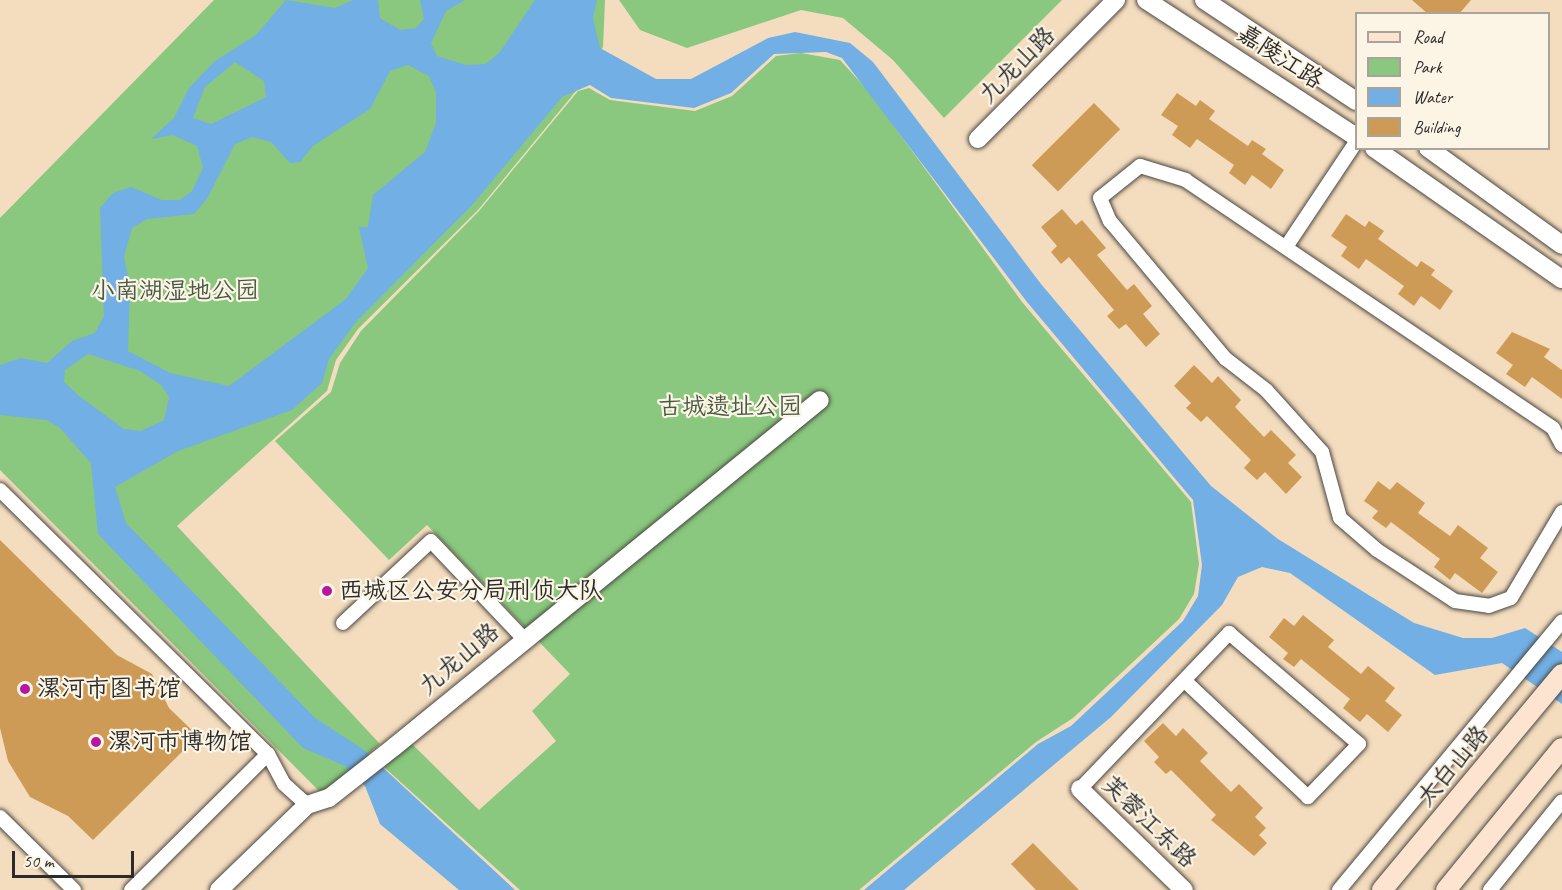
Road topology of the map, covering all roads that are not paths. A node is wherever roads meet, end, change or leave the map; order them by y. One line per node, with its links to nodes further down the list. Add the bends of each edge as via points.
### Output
1 (1116, 0): 6 (street, 九龙山路)
2 (1146, 0): 5 (street, 嘉陵江路)
3 (1204, 0): 4 (street, 嘉陵江路)
4 (1355, 100)
5 (1355, 135)
6 (978, 139)
7 (1355, 143): 10 (street)
8 (1377, 150): 12 (street)
9 (1431, 150): 11 (street)
10 (1288, 243): 14 (street, via 1553,428); 16 (street, via 1186,180 1140,166 1101,198 1110,221 1226,358 1266,390 1322,452 1340,518 1377,550 1455,601 1489,606 1511,598)
11 (1562, 245)
12 (1562, 279)
13 (820, 400): 19 (street, 九龙山路)
14 (1562, 445)
15 (0, 490): 23 (street)
16 (1562, 512)
17 (343, 623): 19 (street, via 431,541)
18 (1560, 624): 32 (street)
19 (522, 637): 26 (street, 九龙山路, via 329,798)
20 (1562, 674): 33 (main road, 太白山路)
21 (1184, 680): 21 (street, via 1229,633 1359,744 1308,797); 24 (street)
22 (1562, 748): 34 (main road)
23 (268, 754): 26 (street, via 284,784); 29 (street)
24 (1080, 789): 31 (street, 芙蓉江东路)
25 (1562, 801): 35 (street)
26 (307, 805): 30 (street, 九龙山路)
27 (0, 817): 28 (street)
28 (74, 890)
29 (131, 890)
30 (219, 890)
31 (1184, 890)
32 (1339, 890)
33 (1382, 890)
34 (1446, 890)
35 (1490, 890)

